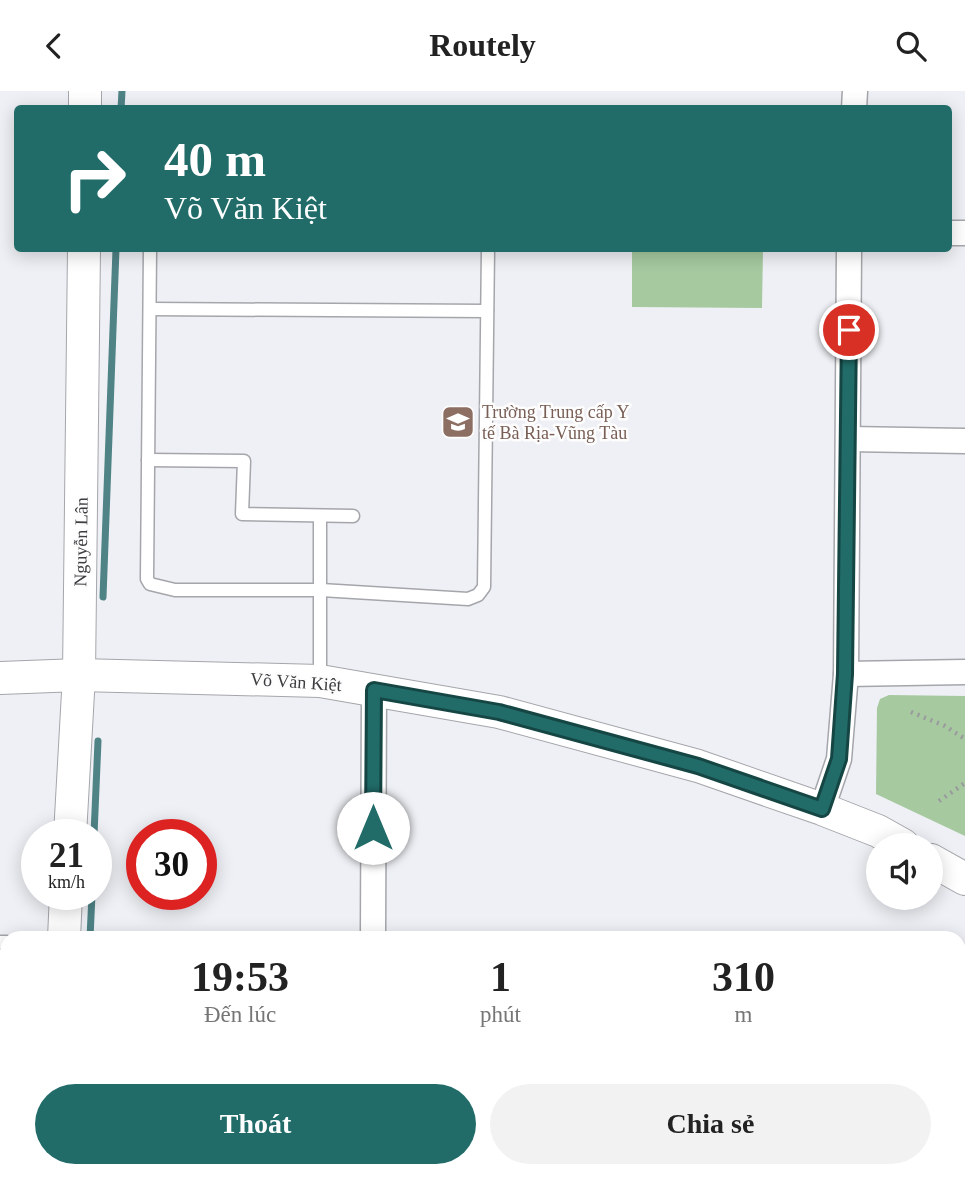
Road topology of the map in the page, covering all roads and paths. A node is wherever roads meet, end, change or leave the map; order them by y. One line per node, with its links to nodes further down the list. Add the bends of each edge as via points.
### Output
1 (84, 252): 15 (street, Nguyễn Lân)
2 (150, 252): 5 (lane)
3 (488, 252): 6 (lane)
4 (849, 252): 7 (street)
5 (150, 309): 6 (lane); 9 (lane)
6 (487, 311): 12 (lane, via 484,587 468,599)
7 (849, 439): 8 (street); 14 (street)
8 (965, 441)
9 (148, 460): 10 (lane, via 244,461 243,514); 12 (lane, via 150,584 175,590)
10 (320, 516): 11 (lane); 12 (lane)
11 (353, 516)
12 (320, 590): 17 (lane)
13 (965, 673): 14 (street)
14 (845, 674): 23 (street, via 839,759)
15 (79, 675): 16 (street, Võ Văn Kiệt); 17 (street, Võ Văn Kiệt); 24 (street, Nguyễn Lân)
16 (0, 678)
17 (320, 681): 18 (street, Võ Văn Kiệt)
18 (374, 690): 23 (street, Võ Văn Kiệt, via 499,712 698,766); 30 (street)
19 (911, 712): 20 (path)
20 (965, 739)
21 (965, 783): 22 (path)
22 (939, 801)
23 (822, 809): 25 (street, Võ Văn Kiệt)
24 (71, 819)
25 (882, 833)
26 (943, 867): 27 (street)
27 (965, 879)
28 (65, 910): 29 (street)
29 (64, 931)
30 (373, 931)

